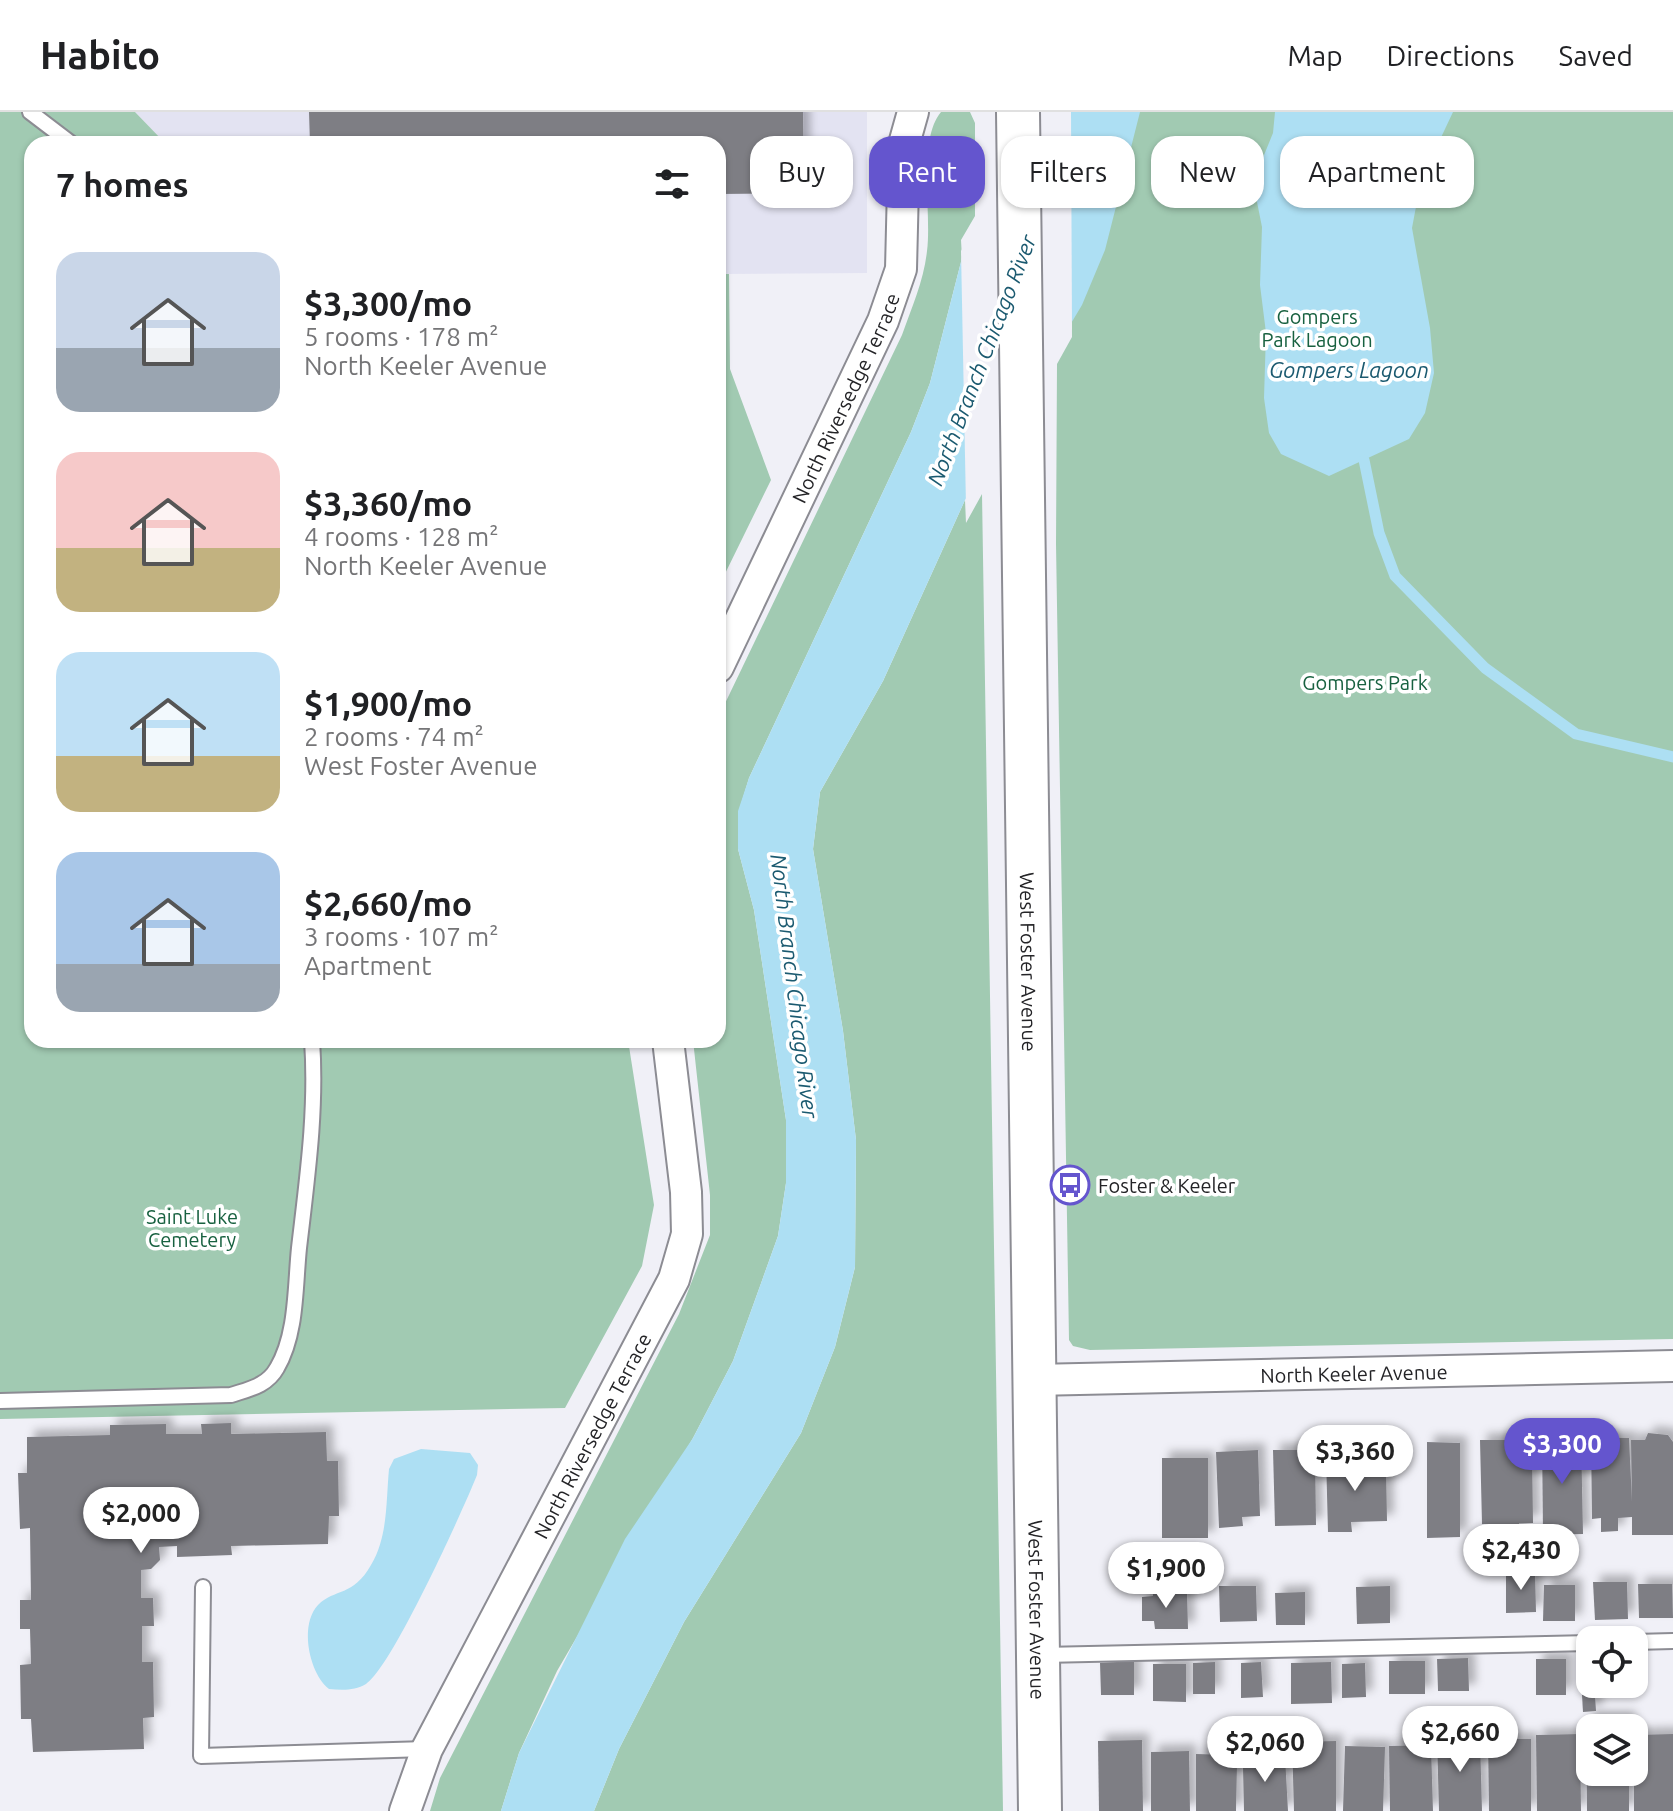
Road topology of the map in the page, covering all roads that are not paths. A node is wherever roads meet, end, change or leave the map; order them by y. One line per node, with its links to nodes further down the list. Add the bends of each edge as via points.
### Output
1 (30, 112): 4 (lane)
2 (913, 112): 5 (street, North Riversedge Terrace, via 904,144 901,269 883,321)
3 (1018, 126): 9 (main road, West Foster Avenue)
4 (62, 136)
5 (726, 650)
6 (312, 1048): 10 (lane, via 313,1119 294,1302 287,1345 276,1371 259,1386 231,1395)
7 (669, 1048): 16 (street, North Riversedge Terrace, via 687,1234 674,1279)
8 (1673, 1366): 9 (street, North Keeler Avenue)
9 (1034, 1380): 15 (main road, West Foster Avenue)
10 (0, 1401)
11 (203, 1587): 16 (lane, via 201,1756)
12 (1673, 1641): 13 (lane)
13 (1648, 1642)
14 (1576, 1643): 15 (lane)
15 (1037, 1656): 18 (main road, West Foster Avenue)
16 (427, 1749): 17 (street, North Riversedge Terrace)
17 (405, 1811)
18 (1040, 1811)

